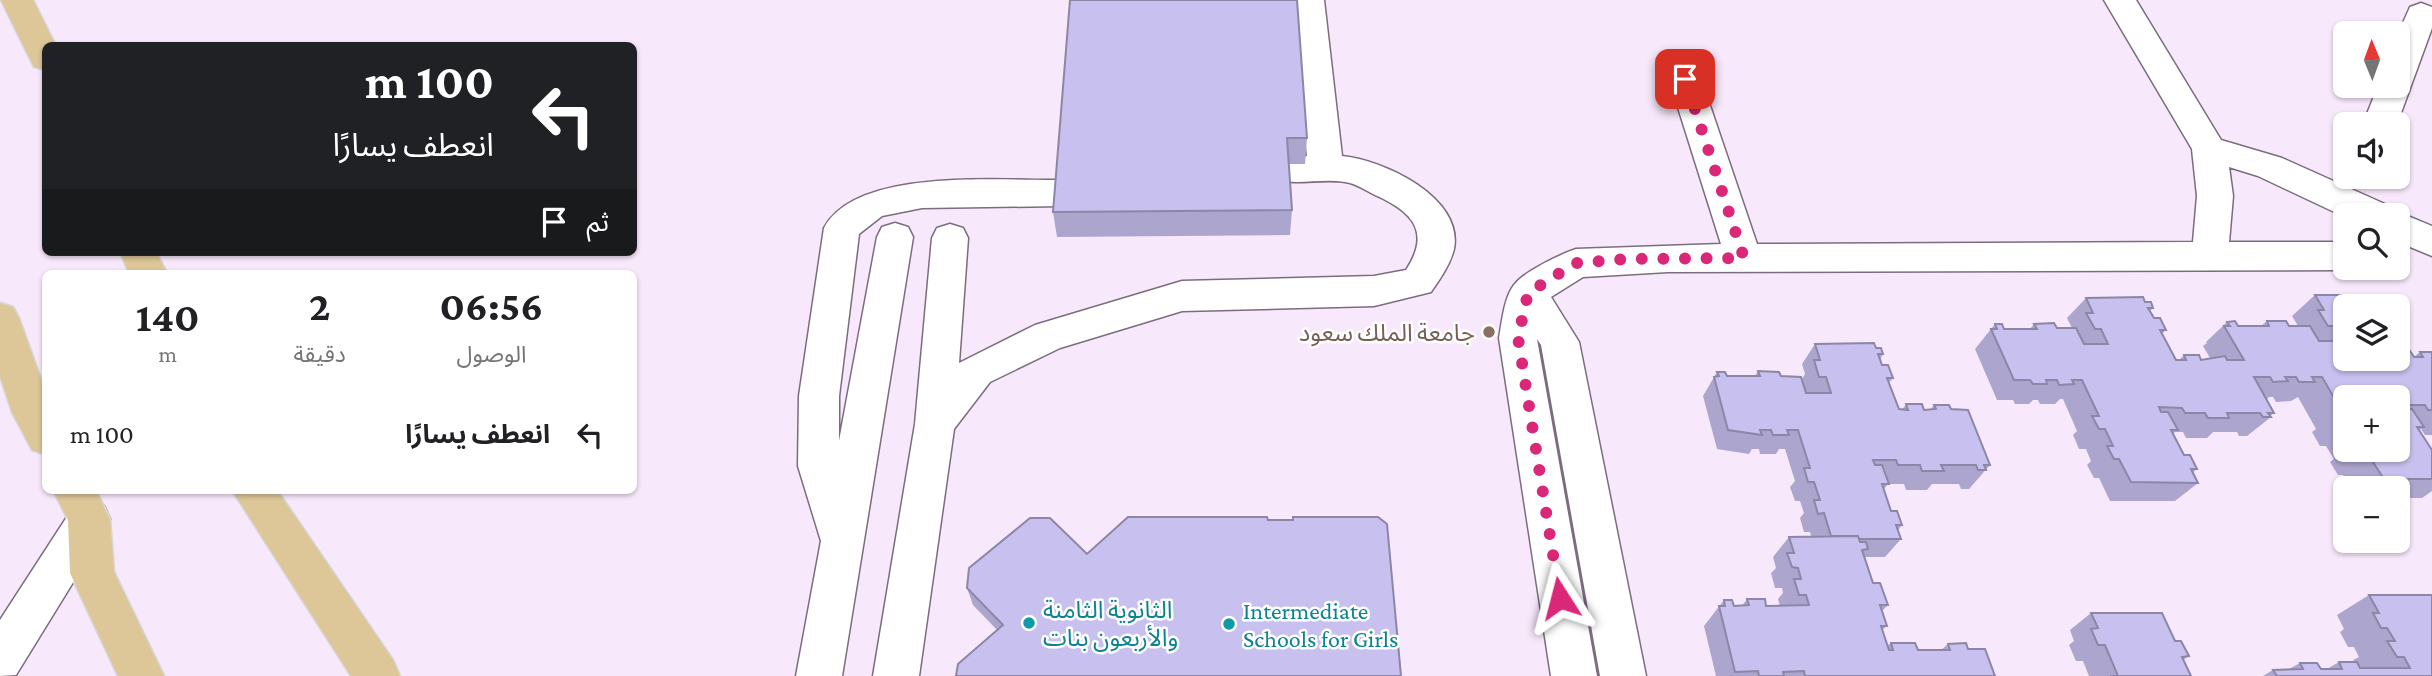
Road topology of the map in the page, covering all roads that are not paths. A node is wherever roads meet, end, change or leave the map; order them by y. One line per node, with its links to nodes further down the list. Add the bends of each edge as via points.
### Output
1 (17, 0): 6 (main road)
2 (1308, 0): 9 (street)
3 (2120, 0): 8 (street)
4 (2421, 14): 5 (street)
5 (2410, 45)
6 (42, 52)
7 (1685, 79): 21 (street)
8 (2209, 149): 12 (street); 20 (street, via 2215,196)
9 (1326, 169): 10 (street); 24 (street, via 1347,169 1387,185 1416,201 1433,221 1437,241 1433,263 1418,282 1374,291 1182,296 1125,312 1049,336 976,371)
10 (1286, 170)
11 (1060, 193): 28 (street, via 922,195 872,205 842,228 819,396 819,467)
12 (2362, 199)
13 (2410, 232): 16 (street)
14 (895, 237): 28 (street)
15 (950, 238): 24 (street)
16 (2432, 242)
17 (2432, 255): 19 (street)
18 (2333, 256): 20 (street)
19 (2410, 256)
20 (2210, 257): 21 (street)
21 (1744, 258): 22 (street, via 1576,263)
22 (1528, 293): 34 (street, via 1518,338); 35 (street, via 1560,342)
23 (4, 337): 25 (main road)
24 (935, 424): 33 (street)
25 (42, 431)
26 (256, 494): 31 (main road)
27 (82, 504): 29 (street); 30 (main road, via 92,573)
28 (843, 544): 32 (street)
29 (0, 660)
30 (141, 676)
31 (377, 676)
32 (819, 676)
33 (896, 676)
34 (1574, 676)
35 (1623, 676)

